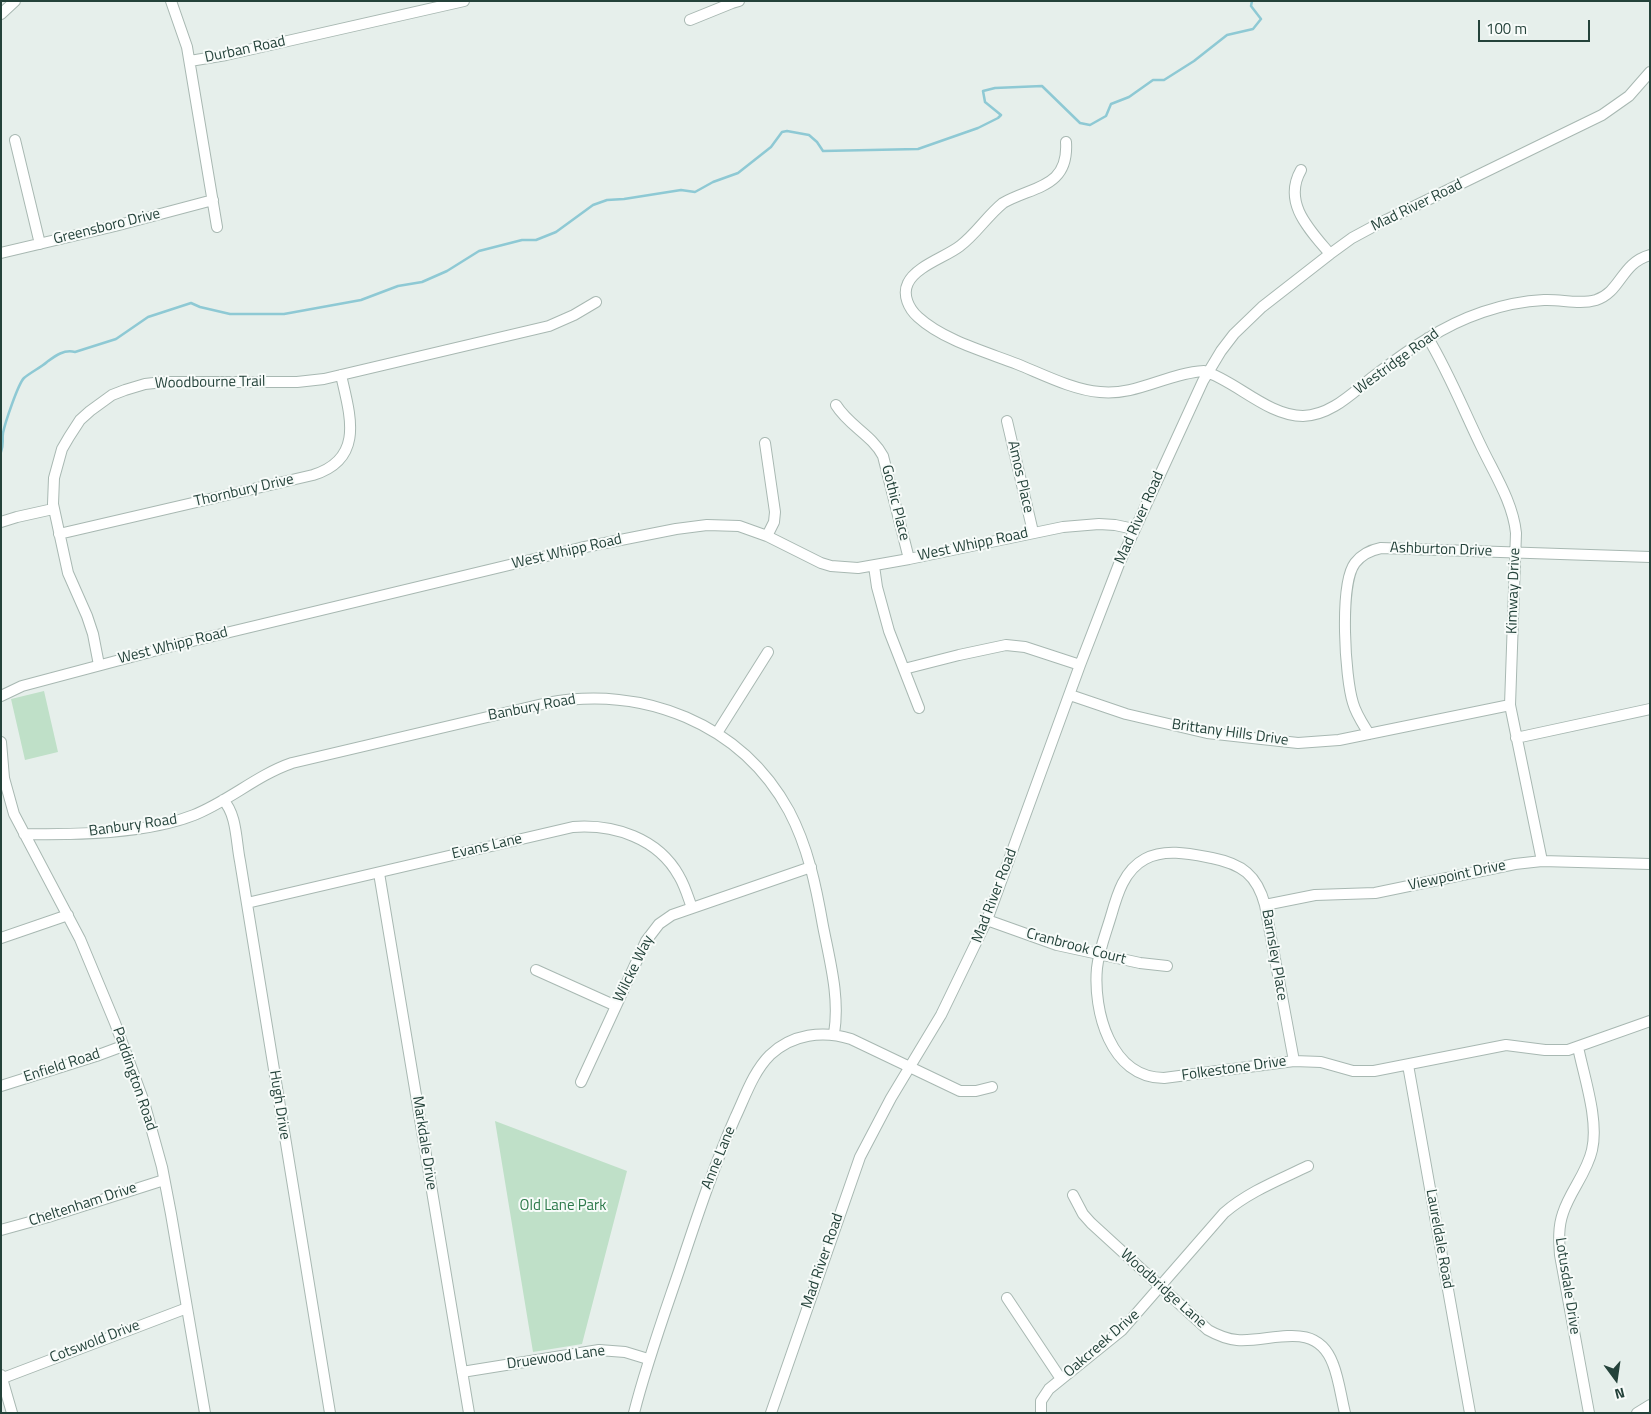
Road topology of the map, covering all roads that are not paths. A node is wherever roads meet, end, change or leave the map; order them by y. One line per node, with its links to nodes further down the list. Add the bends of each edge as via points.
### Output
1 (15, 1): 5 (street)
2 (171, 1): 7 (street)
3 (464, 1): 7 (street, Durban Road)
4 (739, 1): 6 (street)
5 (1, 14)
6 (690, 20)
7 (190, 62): 12 (street, Durban Road)
8 (1650, 72): 16 (street, Mad River Road, via 1629,96 1602,115 1378,224)
9 (15, 140): 14 (street)
10 (1066, 142): 20 (street, via 1064,162 1051,182 1003,203 959,247 912,277 906,293 910,306 919,318 942,333 1086,390 1116,392 1154,385 1190,373)
11 (1301, 170): 16 (street, via 1295,187 1296,206 1307,226)
12 (213, 200): 13 (street, Durban Road); 14 (street, Greensboro Drive)
13 (217, 226)
14 (40, 244): 15 (street, Greensboro Drive)
15 (1, 253)
16 (1330, 254): 20 (street, Mad River Road, via 1244,323)
17 (1650, 255): 19 (street, Westridge Road, via 1632,264 1609,292 1596,300 1518,303 1460,321)
18 (596, 302): 21 (street, Woodbourne Trail, via 549,326)
19 (1428, 338): 20 (street, Westridge Road, via 1338,404 1310,415 1282,411); 31 (street, Kimway Drive, via 1513,515)
20 (1207, 372): 27 (street, Mad River Road)
21 (342, 375): 25 (street, Woodbourne Trail, via 297,382 163,382 138,386 112,396 80,420 62,450 54,478); 29 (street, Thornbury Drive, via 350,417 350,440 344,453 329,468 313,475)
22 (836, 405): 33 (street, Gothic Place, via 847,421 875,443 883,456)
23 (1007, 421): 28 (street, Amos Place)
24 (764, 443): 30 (street, via 775,512)
25 (54, 509): 26 (street); 29 (street, Woodbourne Trail)
26 (1, 522)
27 (1134, 529): 28 (street, West Whipp Road, via 1099,524); 37 (street, Mad River Road)
28 (1033, 532): 33 (street, West Whipp Road)
29 (59, 534): 36 (street, Woodbourne Trail, via 68,573 93,634)
30 (767, 536): 34 (street, West Whipp Road, via 821,563 845,568); 36 (street, West Whipp Road, via 728,525 707,525 641,536 571,550)
31 (1515, 552): 32 (street, Ashburton Drive); 41 (street, Kimway Drive); 45 (street, Ashburton Drive, via 1381,548 1366,553 1355,563 1348,588 1345,649 1352,701)
32 (1650, 556)
33 (909, 559): 34 (street, West Whipp Road)
34 (874, 566): 38 (street, via 877,587)
35 (768, 652): 44 (street)
36 (99, 665): 40 (street, West Whipp Road, via 22,686)
37 (1080, 665): 38 (street, via 1025,646 1006,645); 39 (street, Mad River Road)
38 (904, 669): 42 (street)
39 (1070, 695): 45 (street, Brittany Hills Drive, via 1126,714 1206,733 1298,743 1328,742); 60 (street, Mad River Road)
40 (1, 696)
41 (1510, 705): 45 (street, Brittany Hills Drive); 46 (street, Kimway Drive)
42 (919, 708)
43 (1650, 709): 46 (street)
44 (717, 733): 49 (street, Banbury Road, via 675,712 640,702 610,698 566,700 292,762); 54 (street, Banbury Road, via 757,767 781,798 799,833)
45 (1369, 734)
46 (1516, 738): 51 (street, Kimway Drive)
47 (1, 742): 48 (street)
48 (2, 766): 50 (street, Paddington Road, via 9,799)
49 (223, 800): 50 (street, Banbury Road, via 188,817 145,827); 56 (street, Hugh Drive, via 231,814)
50 (24, 834): 59 (street, Paddington Road)
51 (1542, 861): 53 (street, Viewpoint Drive); 57 (street, Viewpoint Drive, via 1375,893 1315,895)
52 (1231, 863): 57 (street, Barnsley Place, via 1252,876); 62 (street, Folkestone Drive, via 1177,853 1143,859 1126,875)
53 (1650, 864)
54 (811, 868): 58 (street, Wilcke Way); 67 (street, Banbury Road, via 835,988 837,1015)
55 (379, 873): 56 (street, Evans Lane); 58 (street, Evans Lane, via 573,827 589,826 621,831 645,841 665,858 679,876); 84 (street, Markdale Drive)
56 (246, 903): 90 (street, Hugh Drive)
57 (1266, 905): 70 (street, Barnsley Place)
58 (692, 908): 65 (street, Wilcke Way, via 666,919 652,931)
59 (68, 915): 61 (street); 68 (street, Paddington Road)
60 (987, 920): 62 (street, Cranbrook Court, via 1057,944); 72 (street, Mad River Road, via 941,1015)
61 (1, 938)
62 (1099, 954): 63 (street, Cranbrook Court); 70 (street, Folkestone Drive, via 1097,1000 1104,1028 1117,1053 1136,1072 1164,1078)
63 (1167, 966)
64 (536, 970): 65 (street)
65 (616, 1006): 73 (street, Wilcke Way)
66 (1650, 1021): 69 (street, Folkestone Drive)
67 (834, 1034): 72 (street, Anne Lane); 83 (street, Anne Lane, via 808,1036 782,1045 760,1066 709,1181)
68 (123, 1046): 74 (street, Enfield Road); 77 (street, Paddington Road, via 144,1102)
69 (1578, 1047): 71 (street, Folkestone Drive, via 1545,1050 1506,1045); 97 (street, Lotusdale Drive, via 1593,1119 1593,1143 1588,1163 1562,1214 1558,1238)
70 (1294, 1061): 71 (street, Folkestone Drive, via 1321,1062 1362,1072)
71 (1408, 1065): 96 (street, Laureldale Road)
72 (911, 1067): 75 (street, Anne Lane, via 960,1091); 93 (street, Mad River Road, via 860,1157)
73 (581, 1082)
74 (1, 1086)
75 (992, 1087)
76 (1308, 1166): 80 (street, Oakcreek Drive, via 1232,1206)
77 (164, 1180): 79 (street, Cheltenham Drive); 82 (street, Paddington Road)
78 (1073, 1195): 80 (street, Woodbridge Lane, via 1091,1223)
79 (1, 1230)
80 (1160, 1287): 86 (street, Oakcreek Drive, via 1122,1330); 95 (street, Woodbridge Lane, via 1218,1336 1239,1340 1298,1335 1316,1341 1334,1364)
81 (1007, 1298): 86 (street)
82 (187, 1308): 85 (street, Cotswold Drive); 89 (street, Paddington Road)
83 (648, 1359): 84 (street, Druewood Lane, via 625,1352 599,1350); 92 (street, Anne Lane)
84 (462, 1372): 91 (street, Markdale Drive)
85 (2, 1376): 88 (street)
86 (1061, 1379): 94 (street, Oakcreek Drive, via 1044,1395)
87 (1650, 1405): 98 (street)
88 (12, 1413)
89 (205, 1413)
90 (330, 1413)
91 (469, 1413)
92 (634, 1413)
93 (771, 1413)
94 (1041, 1413)
95 (1345, 1413)
96 (1470, 1413)
97 (1589, 1413)
98 (1637, 1413)

